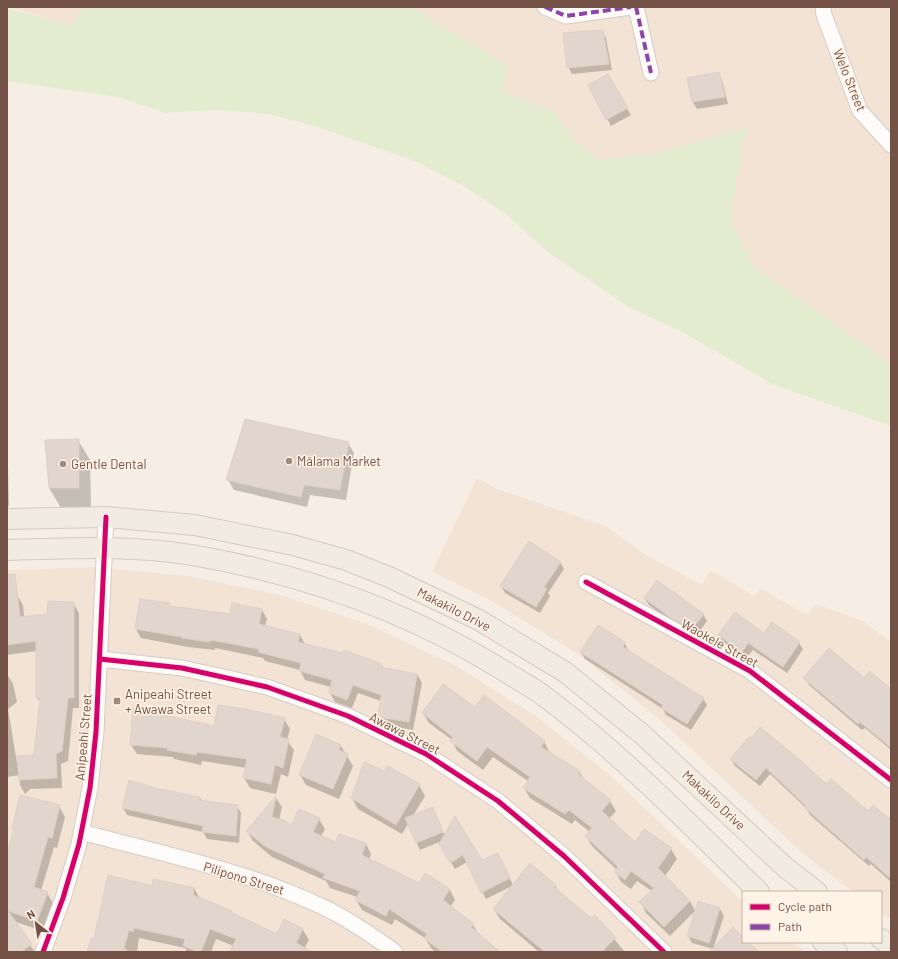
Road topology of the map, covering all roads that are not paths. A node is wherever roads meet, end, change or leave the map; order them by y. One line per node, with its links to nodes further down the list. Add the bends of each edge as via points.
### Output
1 (545, 7): 2 (street, via 566,16)
2 (631, 7)
3 (636, 7): 5 (street)
4 (823, 7): 6 (street, Welo Street, via 860,111)
5 (650, 73)
6 (891, 145)
7 (106, 517): 8 (main road, Makakilo Drive); 9 (street, Anipeahi Street); 16 (main road, Makakilo Drive, via 202,526 293,545 346,560 480,620 565,672 643,734 786,868)
8 (7, 519)
9 (106, 548): 10 (main road); 12 (street, Anipeahi Street); 15 (main road, via 191,555 286,575 378,606 466,647 548,699 623,760)
10 (7, 550)
11 (586, 582): 13 (street, Waokele Street, via 750,671)
12 (100, 659): 14 (street, Anipeahi Street, via 90,788); 22 (street, Awawa Street, via 182,668 267,687 348,716 426,754 498,801 552,846)
13 (891, 780)
14 (81, 832): 20 (street, Anipeahi Street, via 63,898); 21 (street, Pilipono Street, via 286,890 366,931)
15 (758, 891)
16 (816, 891)
17 (882, 941): 19 (main road)
18 (824, 943): 23 (main road)
19 (891, 946)
20 (43, 952)
21 (395, 952)
22 (664, 952)
23 (837, 952)

